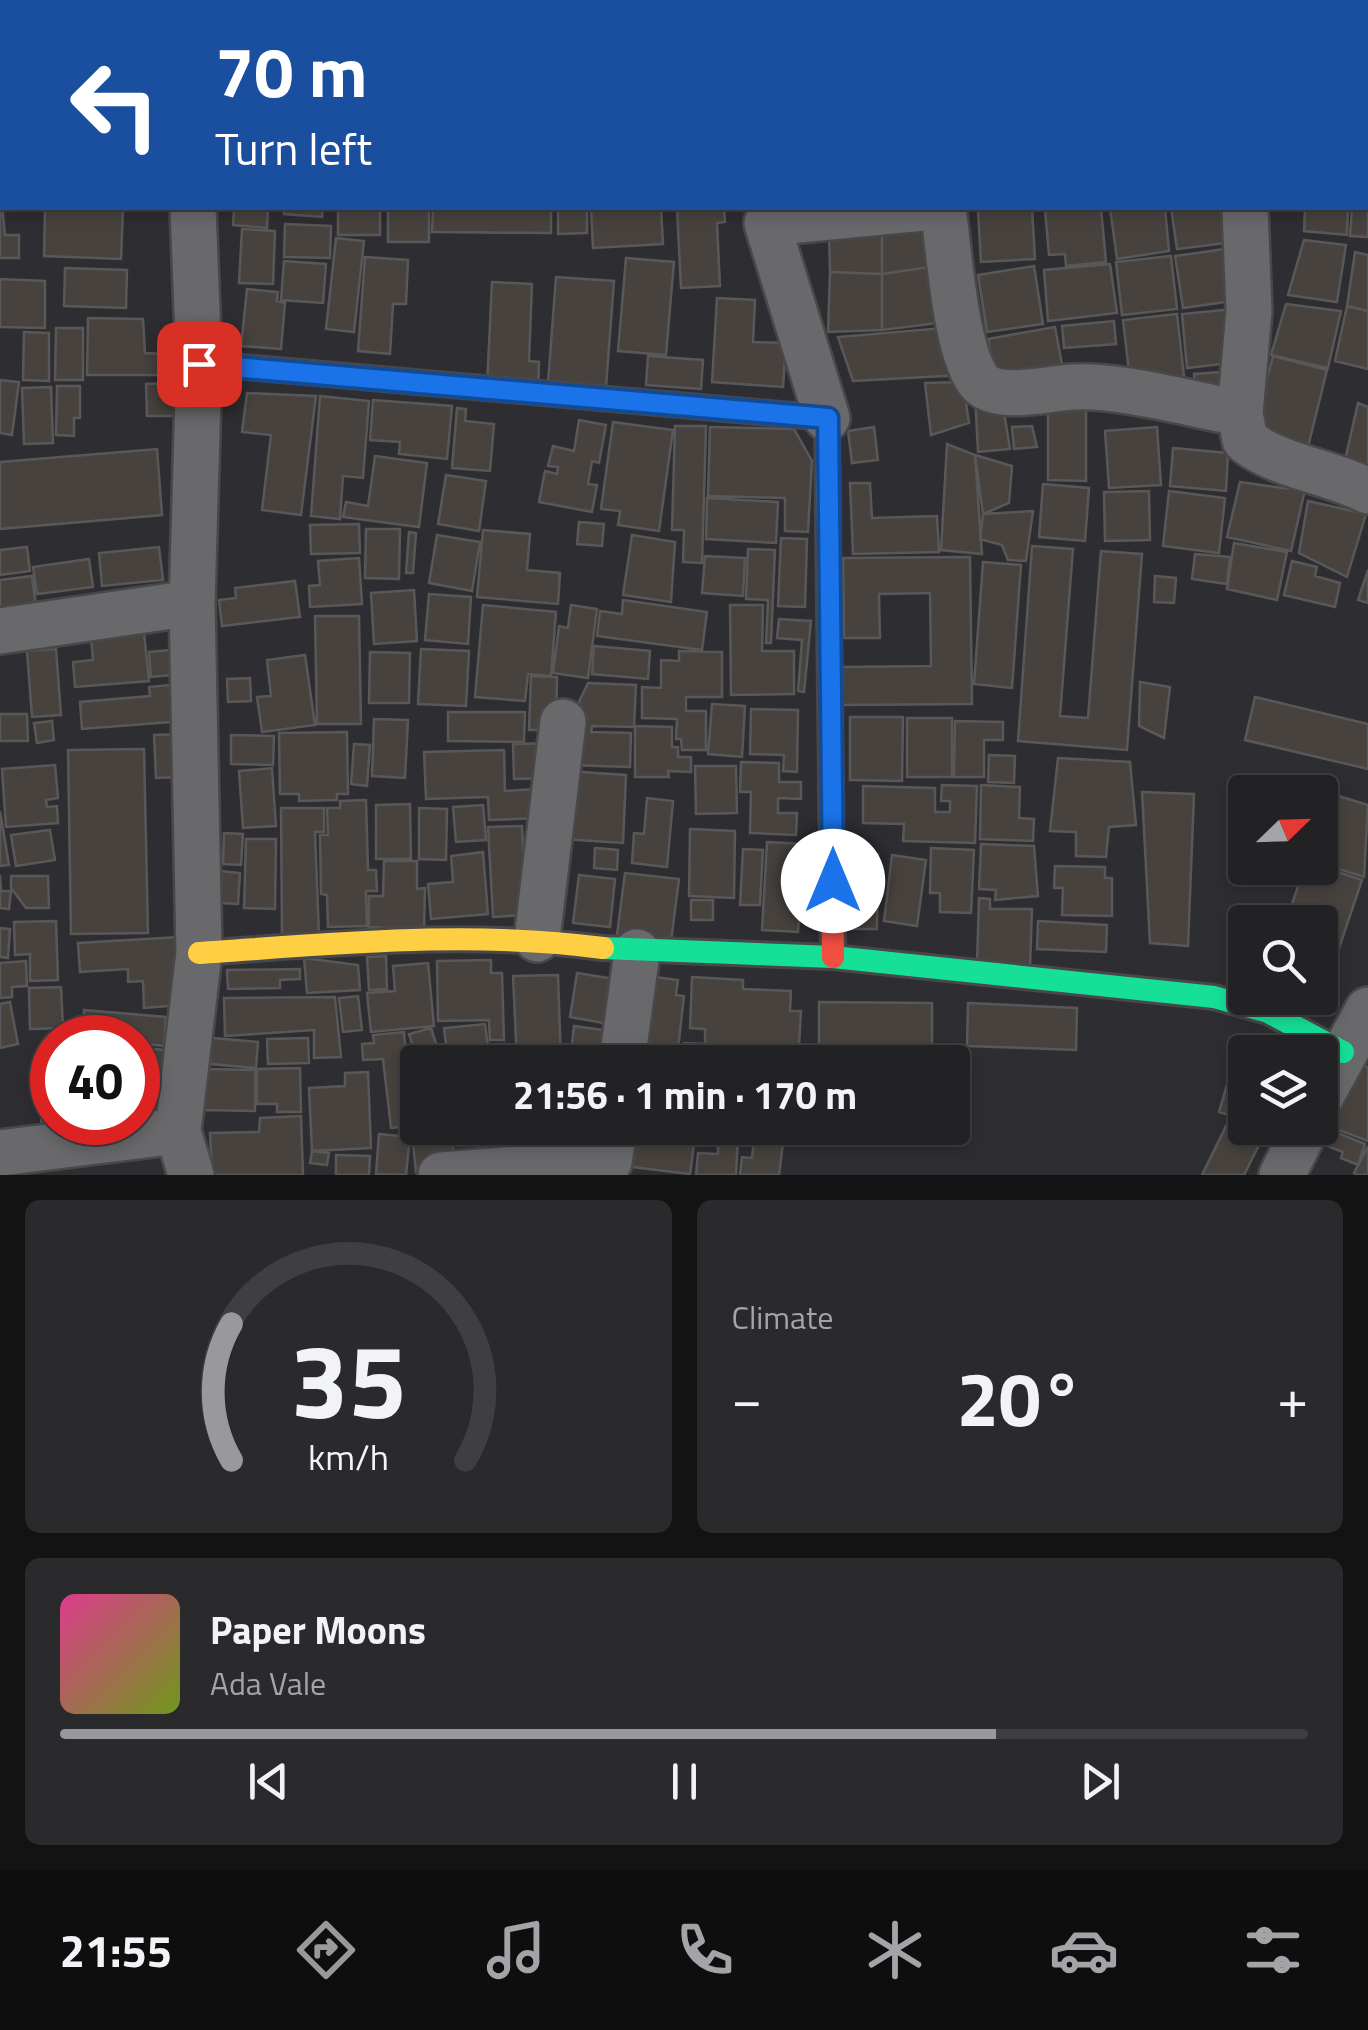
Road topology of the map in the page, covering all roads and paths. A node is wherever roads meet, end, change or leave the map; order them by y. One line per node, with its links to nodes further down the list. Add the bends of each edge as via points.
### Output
1 (194, 210): 6 (street)
2 (878, 210): 5 (street)
3 (944, 210): 7 (street, via 959,320 980,383 993,392 1079,387)
4 (1245, 210): 7 (street, via 1249,311)
5 (766, 215): 8 (street)
6 (199, 364): 8 (street); 10 (street)
7 (1240, 413): 9 (street, via 1245,440 1258,451)
8 (828, 418): 16 (street)
9 (1368, 491)
10 (192, 603): 11 (street); 15 (street)
11 (0, 631)
12 (563, 722): 13 (street)
13 (537, 939): 14 (street); 15 (street)
14 (637, 952): 16 (street); 18 (street)
15 (198, 953): 21 (street)
16 (833, 956): 19 (street, via 1214,997 1268,1012)
17 (1368, 1010): 19 (street)
18 (624, 1045)
19 (1343, 1052): 20 (street)
20 (1338, 1062)
21 (178, 1131): 24 (street); 25 (street)
22 (612, 1145): 26 (street, via 609,1162)
23 (1297, 1145): 27 (street)
24 (0, 1154)
25 (191, 1175)
26 (441, 1175)
27 (1282, 1175)

